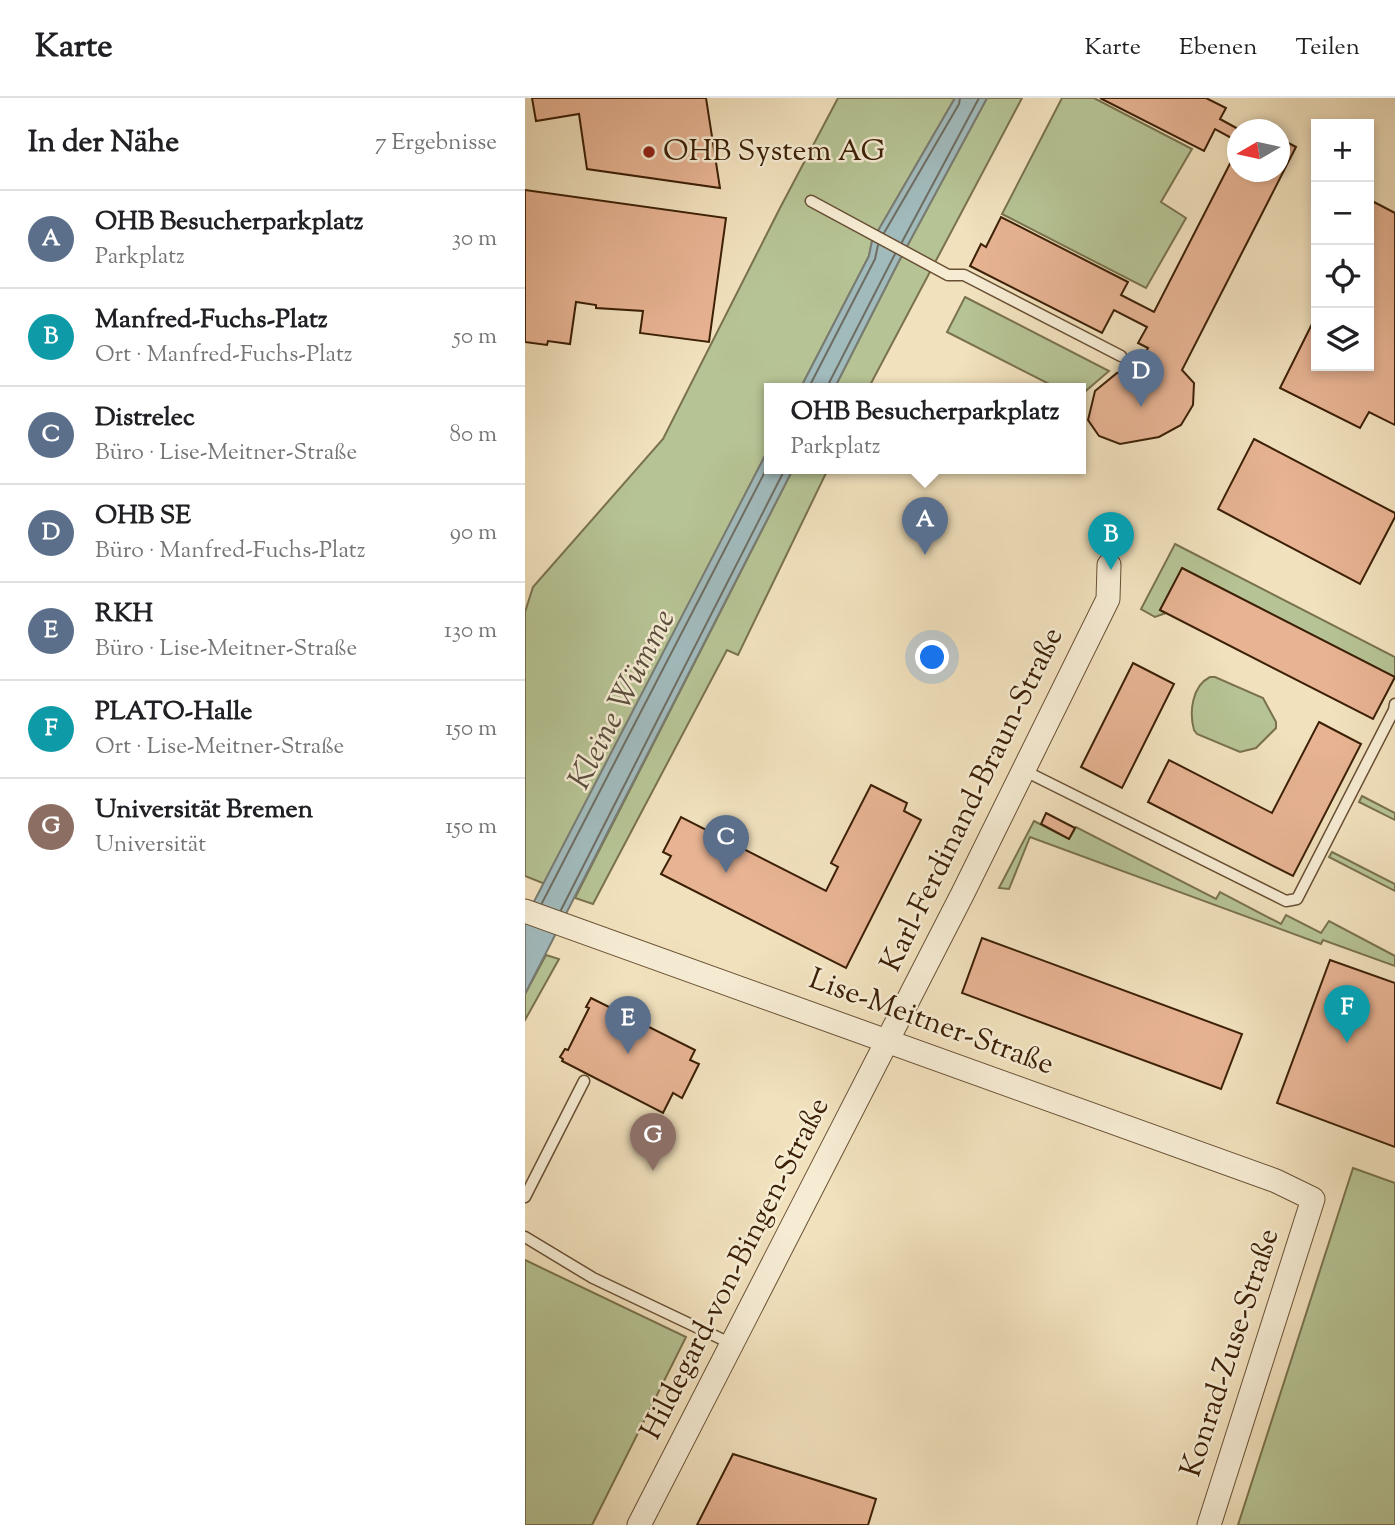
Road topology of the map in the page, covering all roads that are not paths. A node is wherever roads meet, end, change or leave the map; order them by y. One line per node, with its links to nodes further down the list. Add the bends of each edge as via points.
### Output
1 (811, 201): 2 (lane, via 948,275 964,275)
2 (1121, 356)
3 (1109, 565): 5 (street, Karl-Ferdinand-Braun-Straße, via 1108,598)
4 (1395, 704): 5 (lane, via 1297,900 1286,901)
5 (1023, 770): 7 (street, Karl-Ferdinand-Braun-Straße)
6 (526, 911): 7 (street, Lise-Meitner-Straße)
7 (888, 1041): 10 (street, Lise-Meitner-Straße, via 1276,1181); 12 (street, Hildegard-von-Bingen-Straße)
8 (585, 1081): 9 (lane)
9 (525, 1197)
10 (1313, 1199): 14 (street, Konrad-Zuse-Straße)
11 (525, 1237): 12 (lane, via 593,1278)
12 (732, 1344): 13 (street, Hildegard-von-Bingen-Straße)
13 (639, 1525)
14 (1209, 1525)

